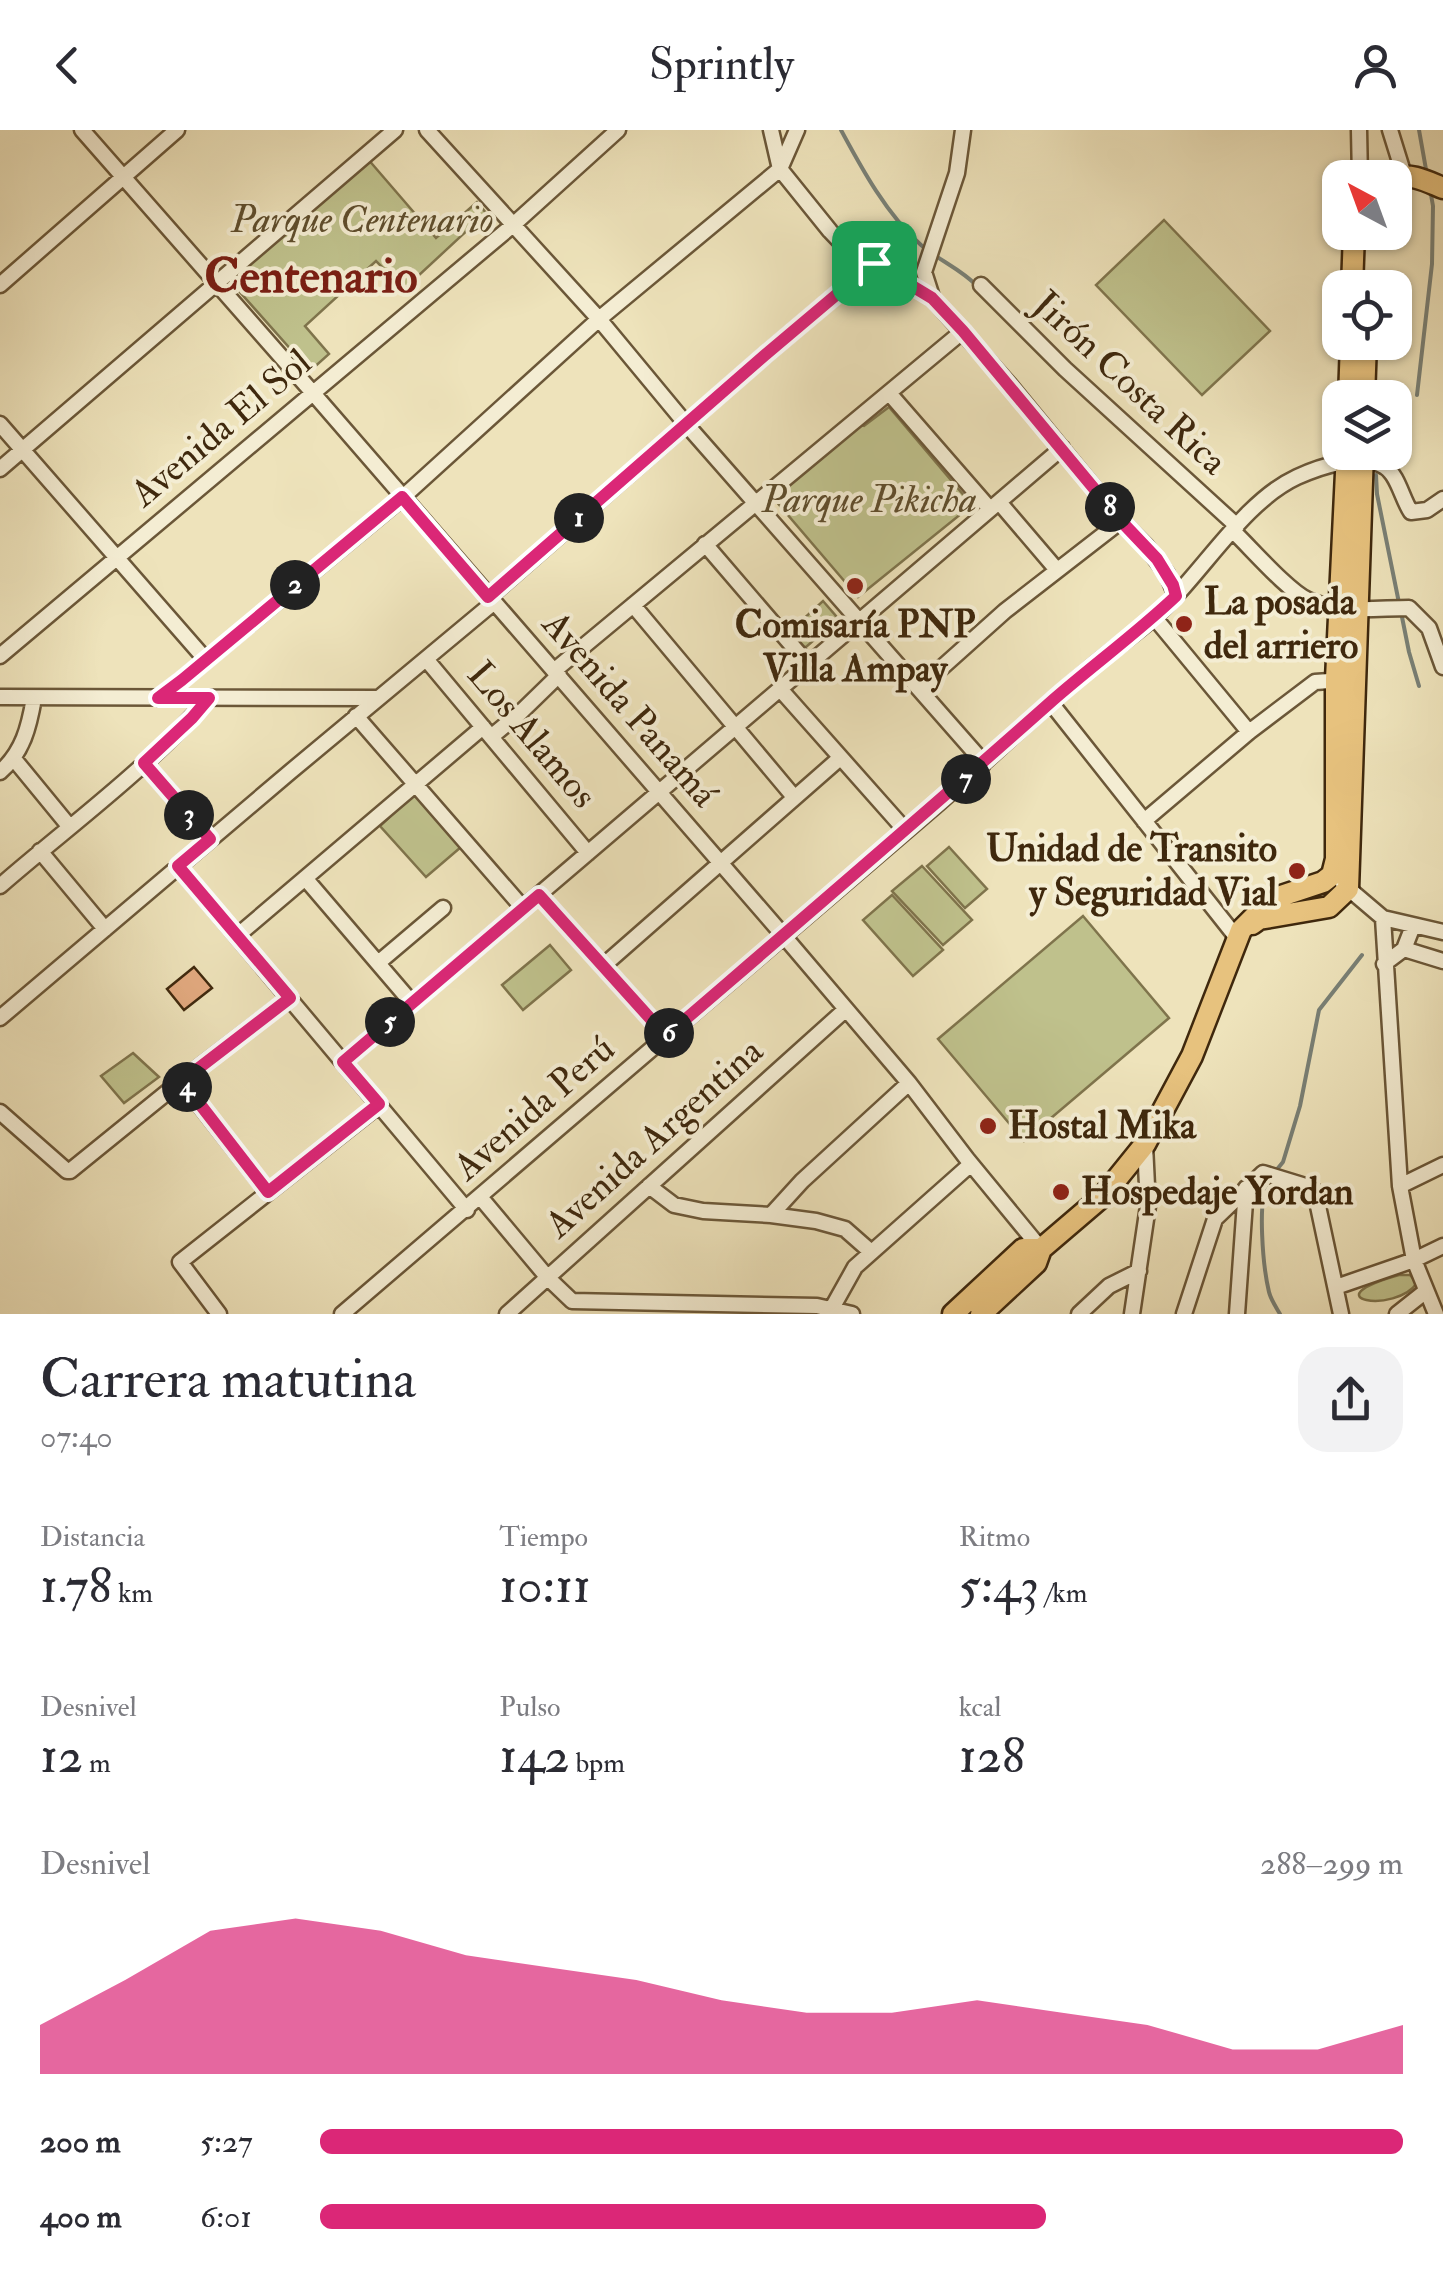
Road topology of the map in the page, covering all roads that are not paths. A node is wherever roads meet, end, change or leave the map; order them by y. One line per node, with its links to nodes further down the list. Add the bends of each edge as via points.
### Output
1 (82, 130): 14 (street, Avenida Panamá)
2 (177, 130): 14 (street)
3 (395, 130): 19 (street)
4 (427, 130): 17 (street)
5 (618, 130): 17 (street, Avenida El Sol)
6 (771, 130): 13 (street)
7 (797, 130): 13 (street)
8 (964, 130): 22 (street, via 924,272)
9 (1358, 130): 11 (street)
10 (1390, 130): 12 (street)
11 (1359, 160)
12 (1400, 160)
13 (780, 169): 18 (street, via 855,257); 23 (street)
14 (122, 176): 19 (street, Avenida Panamá); 20 (street)
15 (1412, 178): 16 (highway)
16 (1443, 188)
17 (512, 225): 23 (street); 25 (street, Avenida El Sol)
18 (874, 263): 22 (street); 28 (street)
19 (218, 284): 25 (street, Avenida Panamá); 30 (street)
20 (0, 285)
21 (980, 285): 40 (street, Jirón Costa Rica)
22 (932, 298): 24 (street)
23 (599, 319): 28 (street); 35 (street)
24 (963, 331): 26 (street); 29 (street)
25 (314, 393): 35 (street, Avenida Panamá); 42 (street, Avenida El Sol)
26 (889, 393): 37 (street); 38 (street)
27 (0, 424): 30 (street)
28 (686, 424): 37 (street); 45 (street)
29 (1062, 448): 38 (street); 39 (street)
30 (23, 450): 32 (street); 42 (street)
31 (1322, 467): 40 (street, Avenida Perú, via 1281,485)
32 (0, 469)
33 (1354, 470): 47 (highway)
34 (1388, 470): 36 (street, via 1411,512)
35 (402, 497): 45 (street, Avenida Panamá); 51 (street)
36 (1443, 499)
37 (755, 502): 41 (street); 49 (street)
38 (994, 505): 43 (street); 49 (street)
39 (1121, 521): 43 (street); 44 (street, via 1157,559)
40 (1235, 528): 44 (street, Avenida Perú); 47 (street, Jirón Costa Rica, via 1303,598)
41 (705, 544): 46 (street); 53 (street)
42 (117, 557): 50 (street, Avenida El Sol); 51 (street)
43 (1058, 570): 57 (street)
44 (1176, 596): 48 (street, Avenida Perú)
45 (491, 600): 52 (street); 55 (street, Avenida Panamá)
46 (634, 604): 55 (street); 66 (street)
47 (1349, 608): 54 (street, via 1410,608 1429,628); 56 (highway)
48 (1154, 617): 64 (street, Avenida Perú); 68 (street)
49 (860, 620): 53 (street); 57 (street)
50 (0, 656)
51 (206, 660): 61 (street)
52 (426, 660): 63 (street); 67 (street, Los Alamos)
53 (808, 664): 58 (street)
54 (1443, 668)
55 (557, 672): 67 (street, via 522,712); 75 (street, Avenida Panamá)
56 (1345, 680): 68 (street, via 1315,682); 86 (highway)
57 (919, 688): 72 (street)
58 (780, 689): 66 (street); 69 (street)
59 (0, 697): 60 (street)
60 (34, 698): 61 (street); 70 (street)
61 (158, 698): 62 (street)
62 (209, 698): 63 (street); 71 (street)
63 (379, 698): 65 (street)
64 (1050, 703): 72 (street, Avenida Perú); 77 (street)
65 (356, 716): 74 (street); 80 (street)
66 (736, 726): 75 (street); 76 (street)
67 (487, 732): 74 (street); 82 (street, Los Alamos)
68 (1249, 732): 77 (street)
69 (840, 758): 76 (street); 79 (street)
70 (14, 759): 73 (street); 78 (street)
71 (144, 763): 78 (street); 80 (street)
72 (984, 763): 79 (street, Avenida Perú)
73 (0, 772)
74 (415, 785): 85 (street); 90 (street)
75 (659, 792): 82 (street); 83 (street, Avenida Panamá)
76 (794, 797): 83 (street)
77 (1144, 820): 95 (street)
78 (69, 826): 81 (street)
79 (906, 831): 96 (street, Avenida Perú)
80 (210, 839): 84 (street)
81 (40, 851): 87 (street); 93 (street)
82 (588, 853): 88 (street)
83 (720, 862): 96 (street, Avenida Panamá); 102 (street)
84 (178, 866): 93 (street); 97 (street)
85 (305, 878): 97 (street); 100 (street)
86 (1340, 882): 91 (street); 95 (highway, via 1281,896)
87 (1, 883)
88 (539, 895): 90 (street); 102 (street)
89 (443, 908): 100 (street)
90 (524, 908): 104 (street)
91 (1383, 918): 92 (street); 101 (street)
92 (1413, 926): 94 (street); 98 (street)
93 (105, 929): 106 (street)
94 (1443, 932)
95 (1239, 934): 113 (highway, via 1192,1056)
96 (783, 935): 105 (street, Avenida Panamá); 107 (street, Avenida Perú)
97 (237, 936): 103 (street)
98 (1404, 950): 99 (street); 101 (street)
99 (1443, 962)
100 (378, 963): 104 (street)
101 (1384, 964): 117 (street)
102 (603, 966): 107 (street)
103 (290, 998): 108 (street); 109 (street)
104 (412, 1003): 108 (street)
105 (844, 1010): 110 (street, Avenida Panamá); 116 (street, Avenida Argentina)
106 (0, 1017)
107 (666, 1036): 120 (street, Avenida Perú)
108 (343, 1062): 111 (street)
109 (182, 1081): 112 (street, via 70,1172); 119 (street)
110 (909, 1084): 114 (street, Avenida Panamá); 122 (street)
111 (379, 1104): 119 (street); 121 (street)
112 (0, 1112)
113 (1144, 1144): 124 (highway, via 1103,1196); 127 (street, via 1148,1206)
114 (971, 1164): 124 (street, Avenida Panamá); 125 (street)
115 (1443, 1165): 117 (street)
116 (650, 1186): 122 (street, via 674,1205); 128 (street, Avenida Argentina)
117 (1400, 1186): 126 (street)
118 (1246, 1188): 129 (street, via 1263,1172 1312,1188); 142 (street, via 1215,1219); 143 (street)
119 (268, 1192): 134 (street, via 180,1262)
120 (480, 1198): 121 (street, Avenida Perú); 128 (street)
121 (467, 1210): 135 (street, Avenida Perú)
122 (771, 1214): 125 (street, via 845,1229)
123 (1443, 1246): 126 (street)
124 (1042, 1249): 138 (highway, via 1024,1249); 139 (highway, via 1036,1263)
125 (870, 1251): 133 (street, via 854,1266)
126 (1414, 1260): 129 (street); 130 (street)
127 (1138, 1271): 140 (street, via 1108,1286); 141 (street)
128 (548, 1278): 131 (street); 136 (street, Avenida Argentina)
129 (1336, 1287): 144 (street)
130 (1426, 1291): 145 (street); 146 (street)
131 (568, 1308): 132 (street)
132 (707, 1310): 133 (street)
133 (831, 1310): 137 (street)
134 (219, 1314)
135 (342, 1314)
136 (507, 1314)
137 (852, 1314)
138 (954, 1314)
139 (981, 1314)
140 (1079, 1314)
141 (1132, 1314)
142 (1184, 1314)
143 (1237, 1314)
144 (1341, 1314)
145 (1396, 1314)
146 (1436, 1314)

